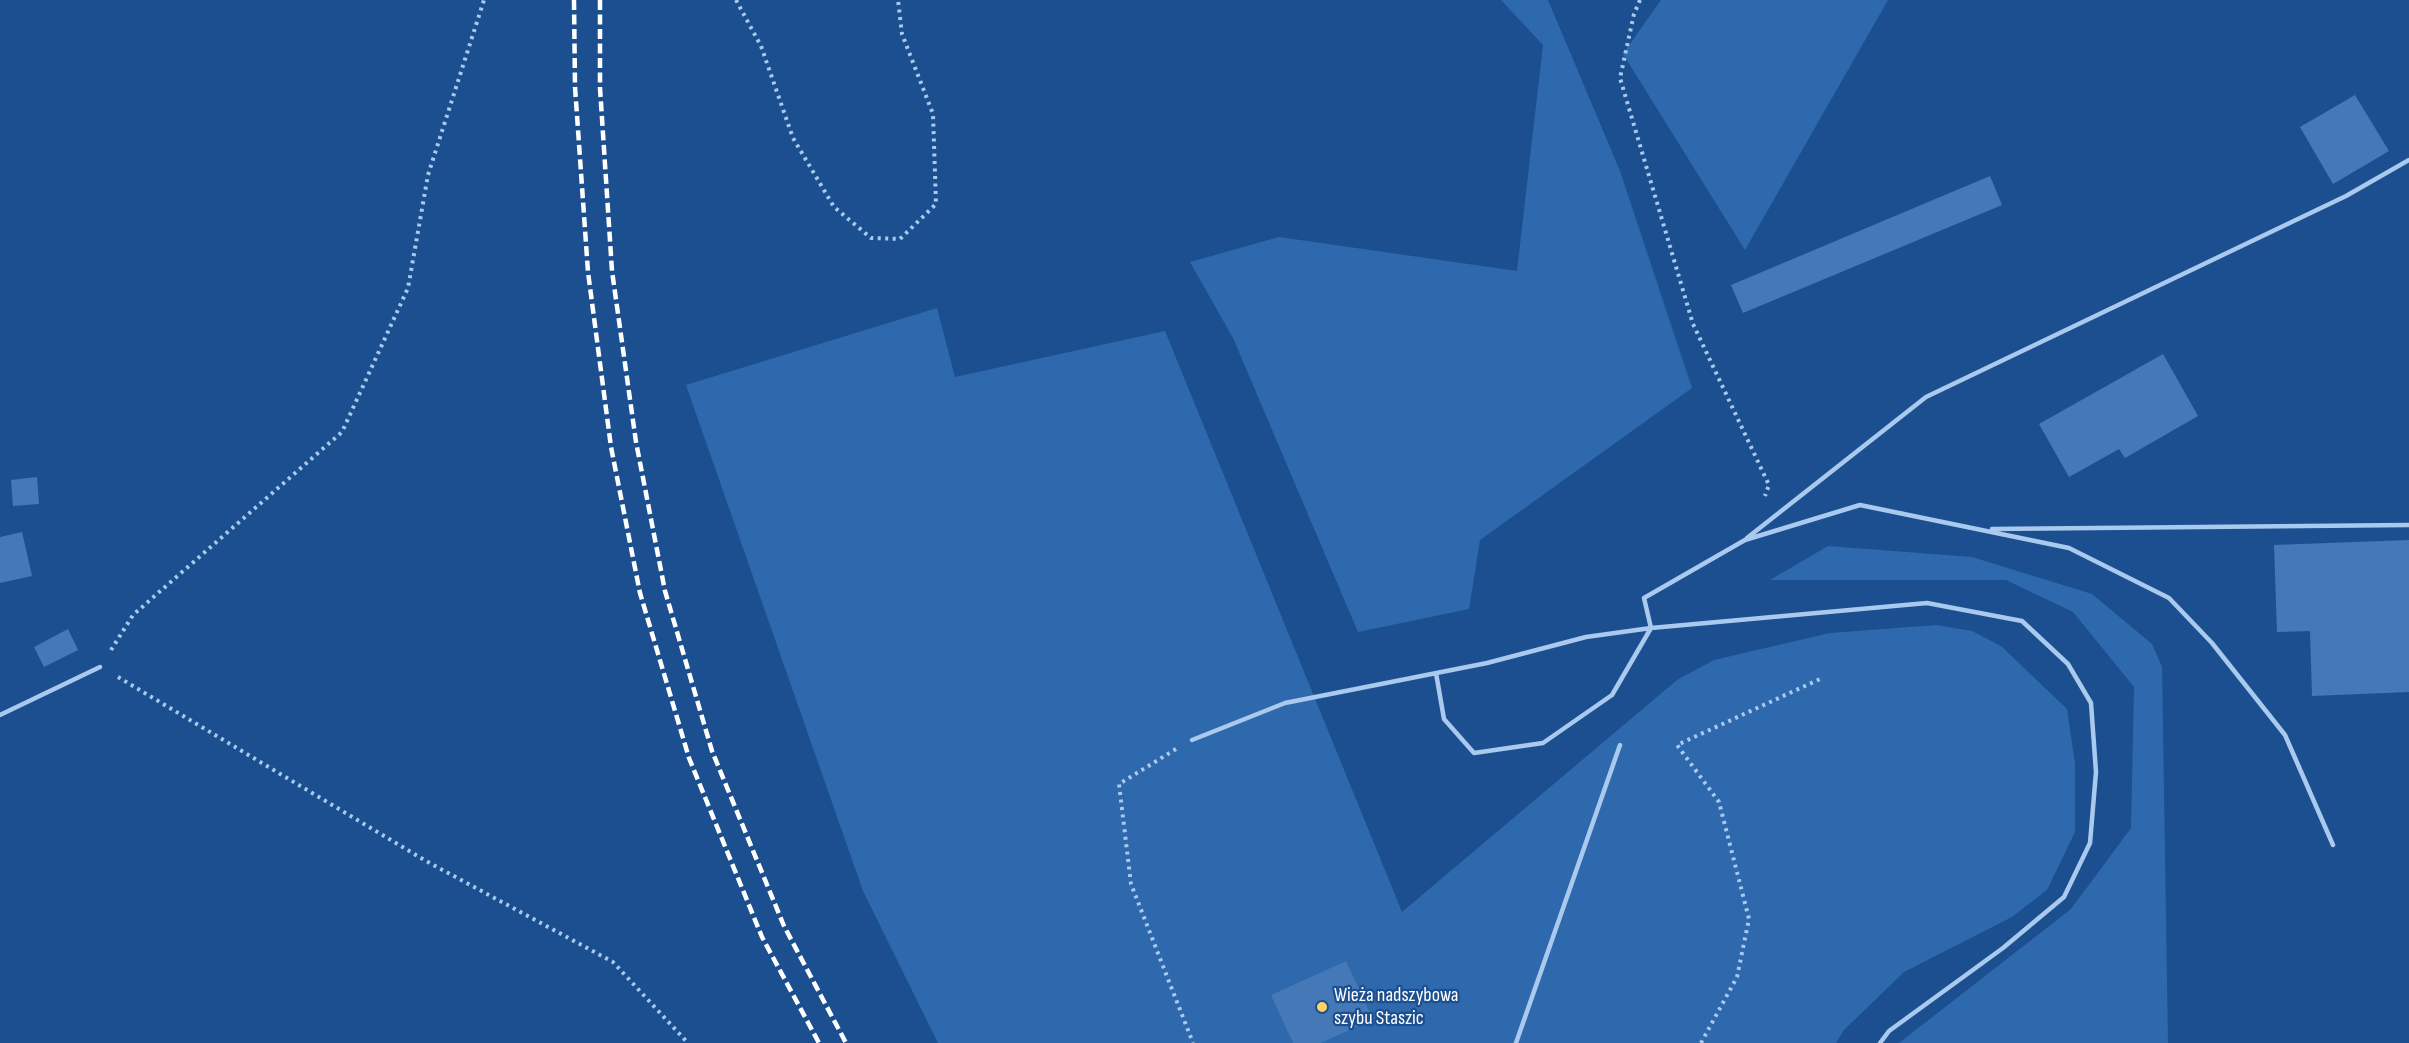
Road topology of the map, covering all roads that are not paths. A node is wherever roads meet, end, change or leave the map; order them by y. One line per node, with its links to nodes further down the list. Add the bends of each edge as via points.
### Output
1 (2409, 160): 4 (lane, via 2346,196 1926,397)
2 (2409, 525): 3 (lane)
3 (1980, 529): 4 (lane, via 1860,505); 11 (lane, via 2069,548 2169,598 2212,643 2285,735)
4 (1745, 540): 5 (lane, via 1644,598)
5 (1651, 628): 7 (lane, via 1586,637); 7 (lane, via 1612,695 1543,742 1474,753 1444,719); 13 (lane, via 1927,603 2022,621 2068,664 2091,704 2096,772 2090,843 2064,897 2003,948 1889,1031)
6 (100, 667): 8 (lane)
7 (1436, 673): 9 (lane, via 1285,703)
8 (0, 715)
9 (1192, 740)
10 (1620, 745): 12 (lane)
11 (2333, 845)
12 (1516, 1043)
13 (1880, 1043)

